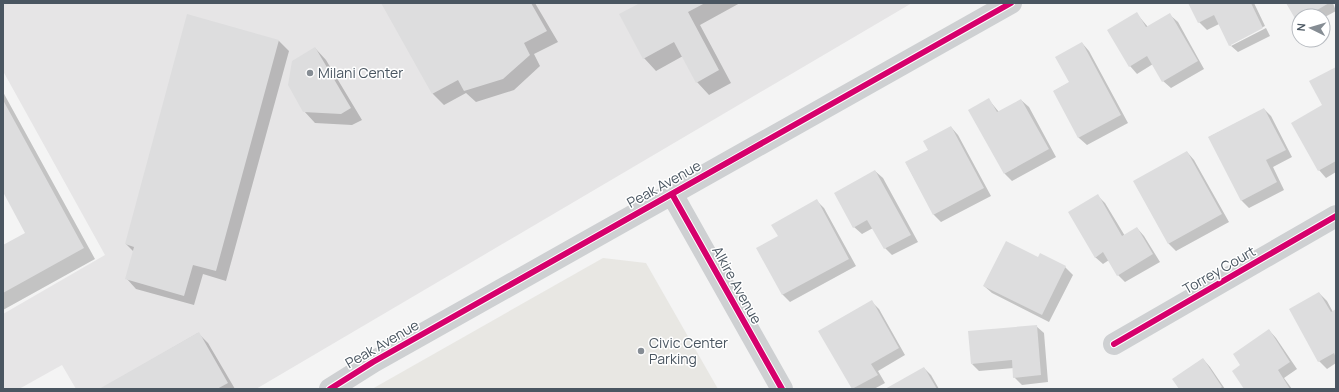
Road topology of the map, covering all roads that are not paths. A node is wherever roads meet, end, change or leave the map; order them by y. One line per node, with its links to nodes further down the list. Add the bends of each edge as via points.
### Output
1 (1011, 3): 2 (street, Peak Avenue)
2 (672, 194): 5 (street, Peak Avenue); 6 (street, Alkire Avenue)
3 (1336, 216): 4 (street, Torrey Court)
4 (1114, 344)
5 (330, 389)
6 (782, 389)

